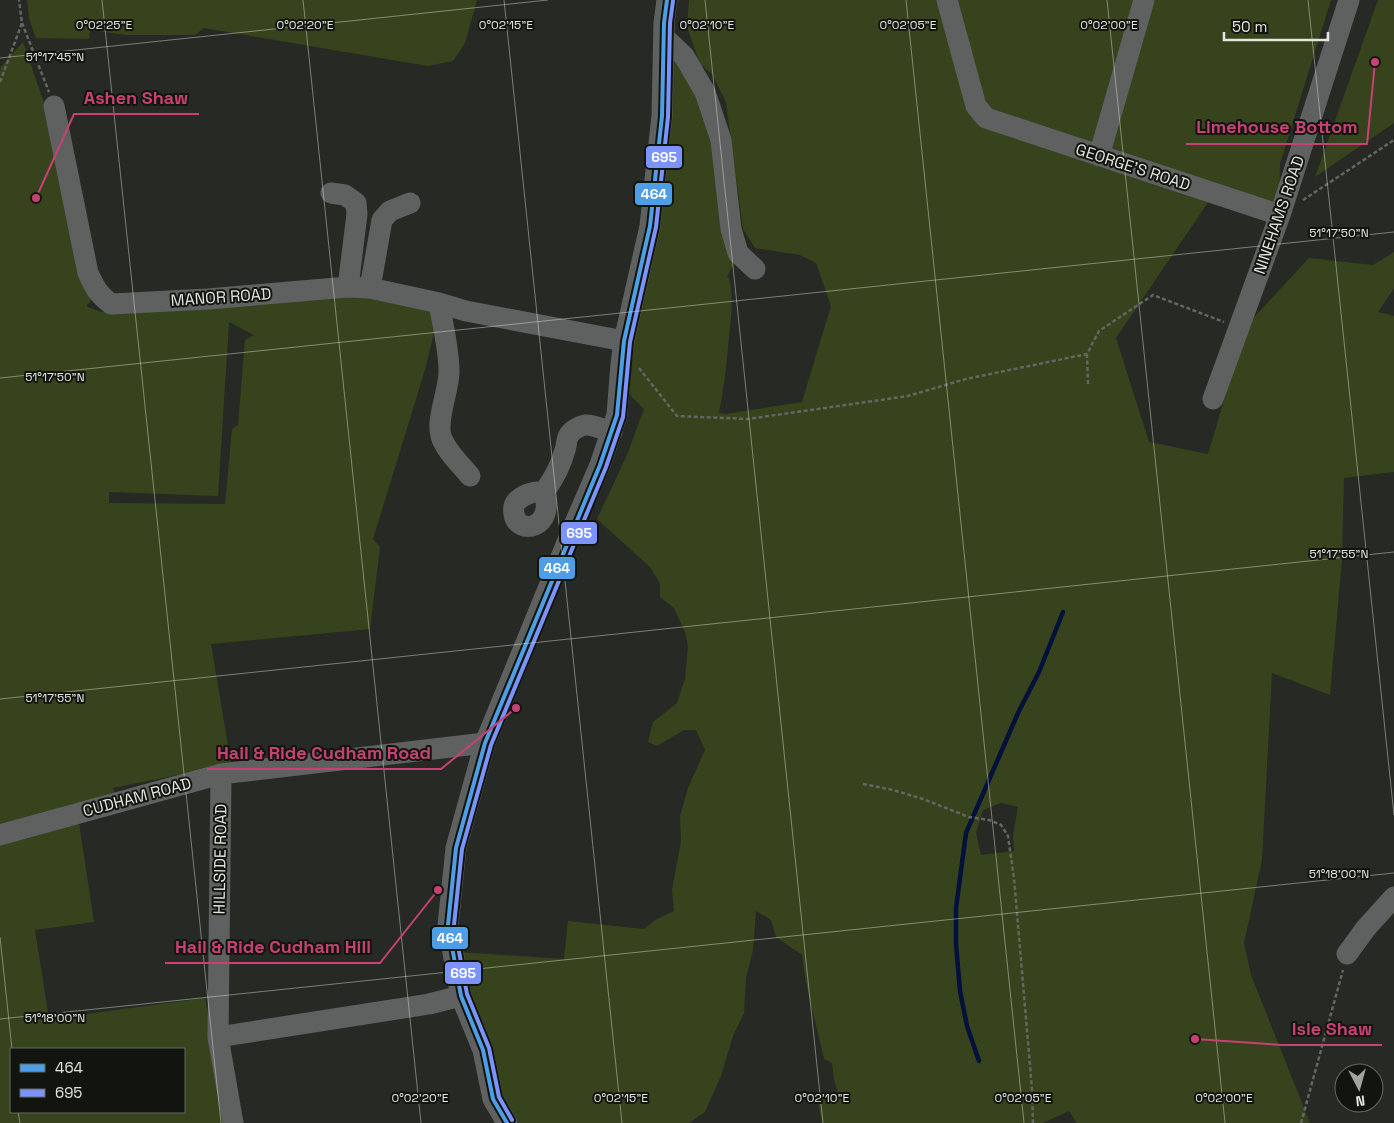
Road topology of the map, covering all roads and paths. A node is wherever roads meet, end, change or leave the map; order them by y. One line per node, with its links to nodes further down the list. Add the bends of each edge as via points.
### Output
1 (19, 0): 6 (path)
2 (667, 0): 7 (street)
3 (947, 0): 11 (street, GEORGE'S ROAD, via 976,106 986,118)
4 (1144, 0): 11 (street)
5 (1349, 0): 14 (street, NINEHAMS ROAD)
6 (22, 23): 8 (path); 9 (path)
7 (664, 37): 15 (street, via 684,56 705,92 721,140 731,229 738,253); 20 (street, via 662,116 650,226)
8 (0, 82)
9 (54, 106): 16 (street, MANOR ROAD, via 88,274 96,290 112,304)
10 (1394, 140): 14 (path)
11 (1099, 156): 14 (street, GEORGE'S ROAD)
12 (331, 193): 16 (street, via 345,195 356,203)
13 (410, 203): 17 (street, via 390,212 382,220)
14 (1280, 216): 19 (street, NINEHAMS ROAD)
15 (755, 269)
16 (348, 287): 17 (street, MANOR ROAD)
17 (370, 288): 18 (street, MANOR ROAD)
18 (439, 303): 20 (street, MANOR ROAD); 26 (street, via 449,372 439,426 441,437 452,455)
19 (1239, 328): 21 (path, via 1153,294 1099,331); 24 (street, NINEHAMS ROAD)
20 (624, 341): 22 (street)
21 (1086, 354): 22 (path, via 966,379 908,396 748,419 677,416 636,364); 23 (path)
22 (621, 364): 25 (street, via 618,415)
23 (1088, 384)
24 (1213, 400)
25 (612, 432): 27 (street, via 589,425 572,432 557,472); 28 (street)
26 (470, 476)
27 (544, 492)
28 (485, 743): 29 (street, CUDHAM ROAD); 34 (street, via 456,848 448,925)
29 (221, 774): 31 (street, CUDHAM ROAD); 35 (street, HILLSIDE ROAD)
30 (862, 784): 38 (path, via 893,790 969,817 989,820 1001,825 1008,836)
31 (0, 835)
32 (1394, 897): 33 (street)
33 (1347, 954): 39 (path)
34 (461, 996): 35 (street, via 429,1004); 37 (street, via 483,1050 493,1100)
35 (218, 1037): 36 (street, HILLSIDE ROAD)
36 (233, 1123)
37 (507, 1123)
38 (1033, 1123)
39 (1301, 1123)

